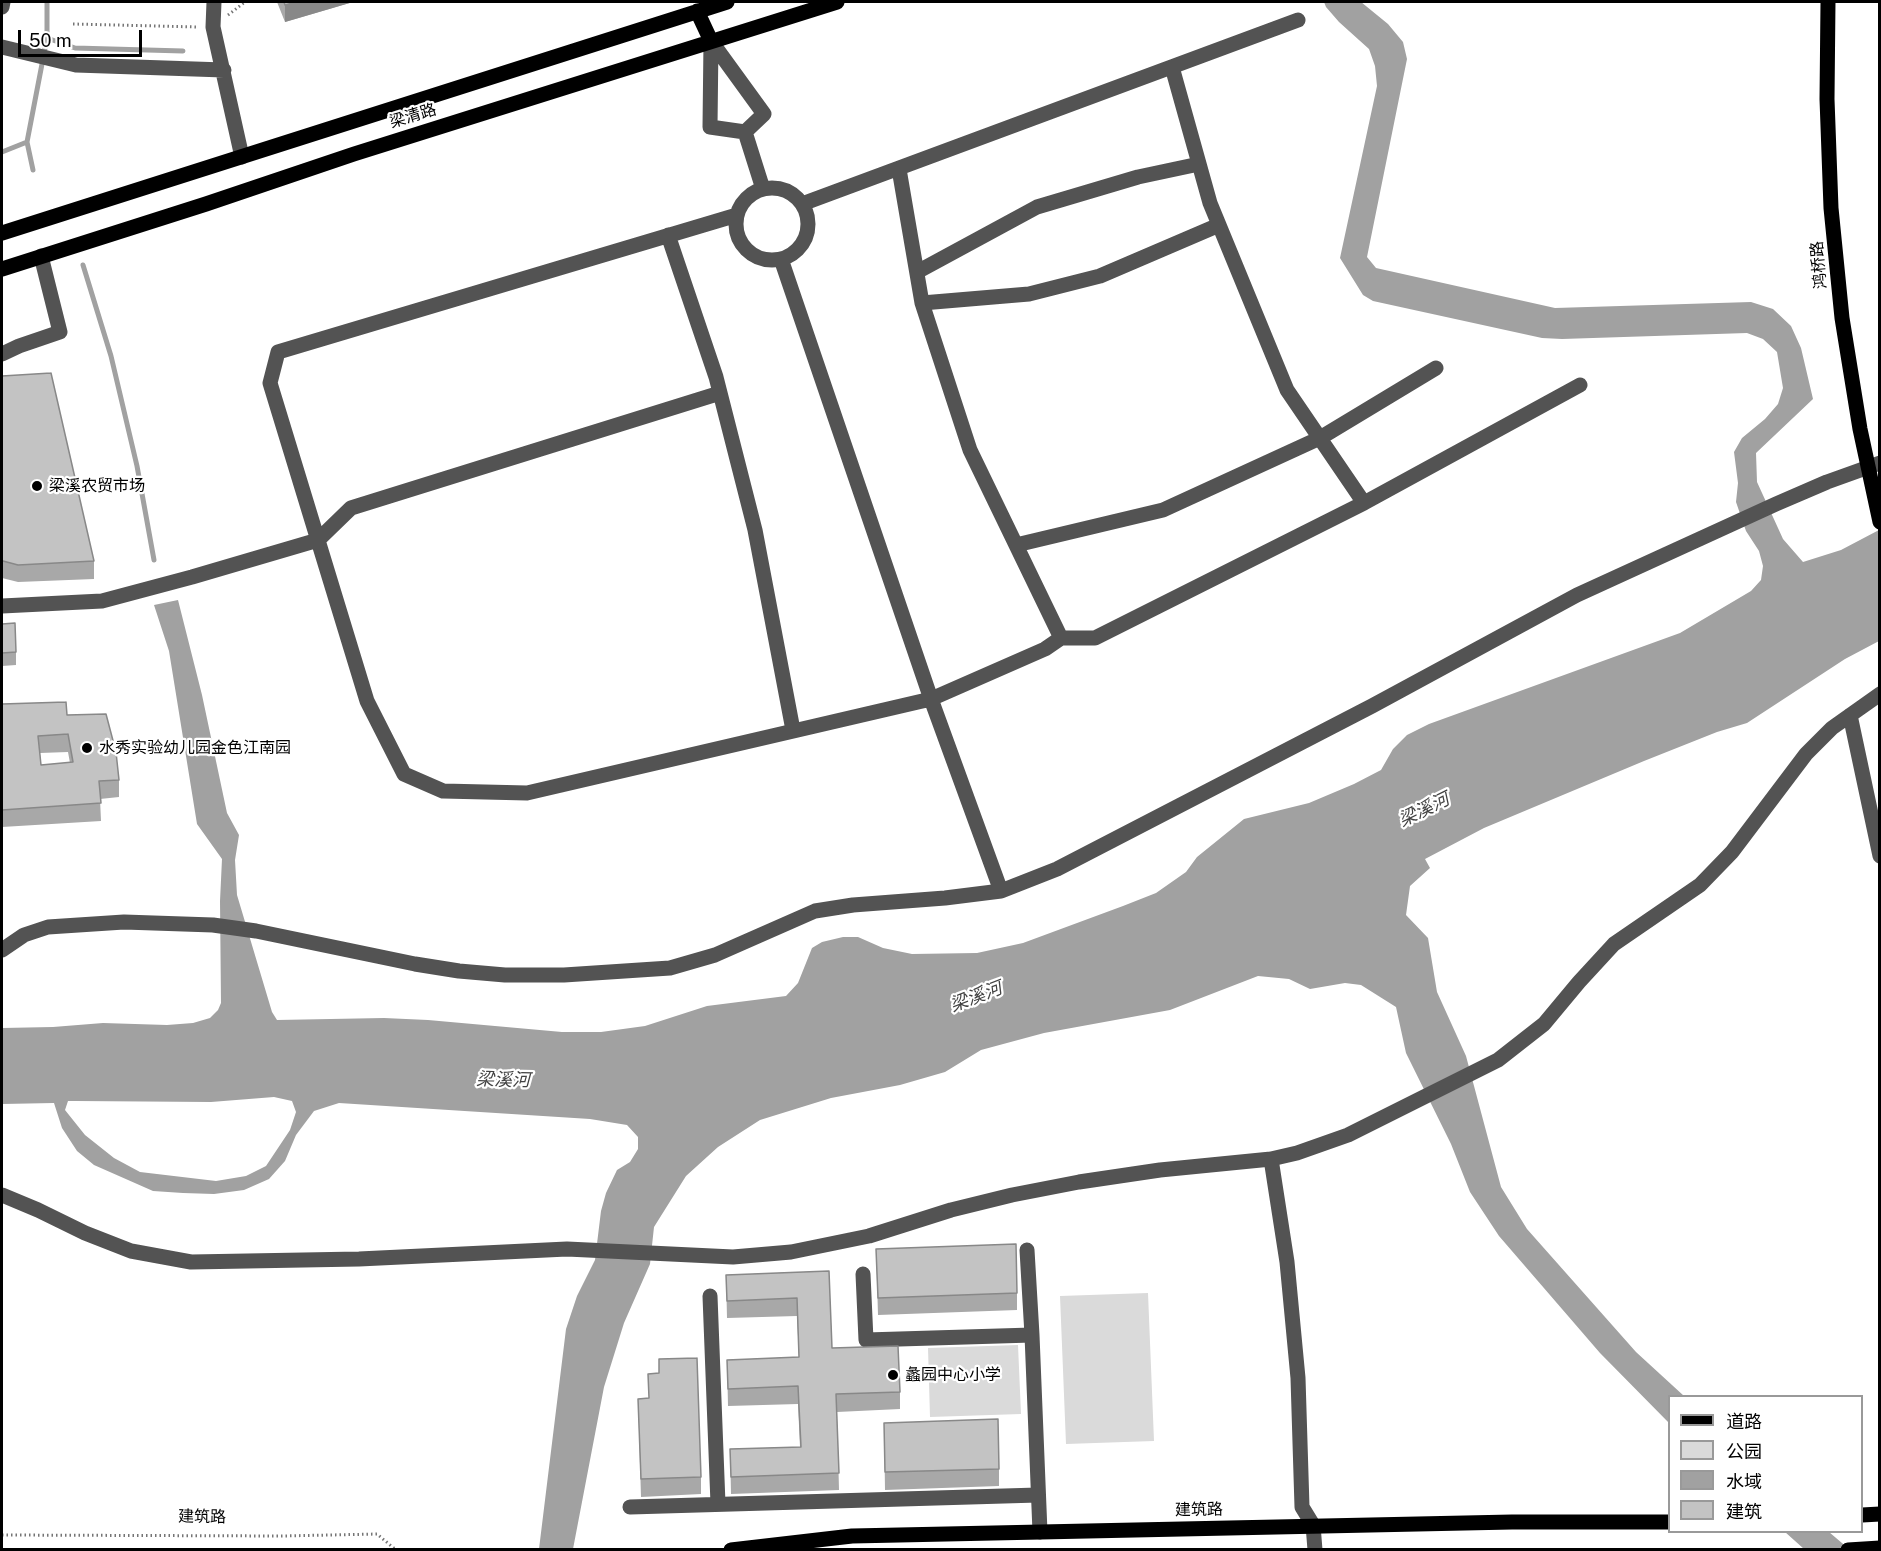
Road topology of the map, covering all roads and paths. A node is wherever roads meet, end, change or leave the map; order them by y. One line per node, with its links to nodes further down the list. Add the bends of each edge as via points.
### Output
1 (3, 2): 8 (street)
2 (214, 2): 11 (street)
3 (245, 2): 11 (path)
4 (727, 2): 7 (main road, 梁清路)
5 (837, 2): 12 (main road, 梁清路)
6 (1827, 2): 38 (main road, 鸿桥路, via 1832,208 1842,318)
7 (695, 6): 12 (main road); 17 (main road, 梁清路)
8 (2, 7)
9 (1298, 20): 14 (street)
10 (73, 24): 11 (path)
11 (213, 27): 15 (street)
12 (711, 41): 16 (street, via 764,114); 16 (street, via 710,127); 26 (main road, 梁清路)
13 (4, 47): 15 (street, via 76,65)
14 (1172, 67): 18 (street); 19 (street)
15 (224, 70): 17 (street)
16 (745, 132): 20 (street)
17 (242, 157): 24 (main road, 梁清路)
18 (1199, 164): 23 (street); 29 (street, via 1138,177 1037,207)
19 (899, 169): 21 (street); 29 (street)
20 (763, 189): 21 (street, via 785,190); 22 (street, via 743,203)
21 (802, 204): 27 (street, via 807,214 806,236 801,246)
22 (737, 215): 25 (street); 27 (street, via 736,227 747,249 769,260)
23 (1219, 225): 30 (street, via 1100,276 1029,294); 35 (street, via 1287,390)
24 (2, 233)
25 (668, 235): 34 (street); 39 (street, via 278,352 270,383)
26 (42, 256): 28 (main road, 梁清路); 31 (street, via 60,332)
27 (781, 259): 44 (street)
28 (2, 268)
29 (917, 272): 30 (street)
30 (922, 303): 40 (street, via 970,450)
31 (2, 354)
32 (1436, 368): 35 (street)
33 (1580, 385): 37 (street)
34 (720, 393): 39 (street, via 351,508); 46 (street, via 755,530)
35 (1320, 438): 37 (street); 40 (street, via 1163,510)
36 (1880, 463): 48 (street, via 1776,504 1577,595 1068,863)
37 (1364, 503): 42 (street, via 1095,638)
38 (1880, 522)
39 (318, 540): 41 (street, via 102,601); 46 (street, via 367,701 404,774 443,790 527,793)
40 (1016, 545): 42 (street)
41 (2, 606)
42 (1061, 638): 44 (street, via 1045,649)
43 (1880, 694): 45 (street)
44 (931, 699): 46 (street); 48 (street)
45 (1850, 715): 47 (street); 50 (street, via 1806,754 1732,852 1700,885 1614,944 1544,1024 1498,1060 1348,1135)
46 (793, 730)
47 (1880, 856)
48 (1000, 891): 49 (street, via 815,911 715,955 670,968 564,975 459,971 256,931 124,921 48,927 24,935)
49 (2, 950)
50 (1271, 1159): 51 (street, via 1079,1182 951,1210 869,1236 791,1252 733,1257 567,1249 191,1262 131,1251); 62 (street, via 1287,1262 1297,1366 1302,1507)
51 (2, 1196)
52 (1027, 1250): 55 (street)
53 (863, 1274): 55 (street, via 866,1340)
54 (710, 1296): 57 (street)
55 (1032, 1335): 56 (street)
56 (1038, 1495): 57 (street); 63 (street)
57 (718, 1504): 58 (street)
58 (630, 1507)
59 (1880, 1514): 60 (main road)
60 (1863, 1515)
61 (1668, 1522): 62 (main road, 建筑路)
62 (1313, 1525): 63 (main road, 建筑路); 70 (street)
63 (1041, 1532): 65 (main road, 建筑路)
64 (2, 1535): 68 (path, 建筑路, via 377,1534)
65 (851, 1543): 69 (main road, 建筑路)
66 (1880, 1548): 67 (main road)
67 (1860, 1549): 71 (main road)
68 (396, 1550)
69 (731, 1550)
70 (1315, 1550)
71 (1848, 1550)

